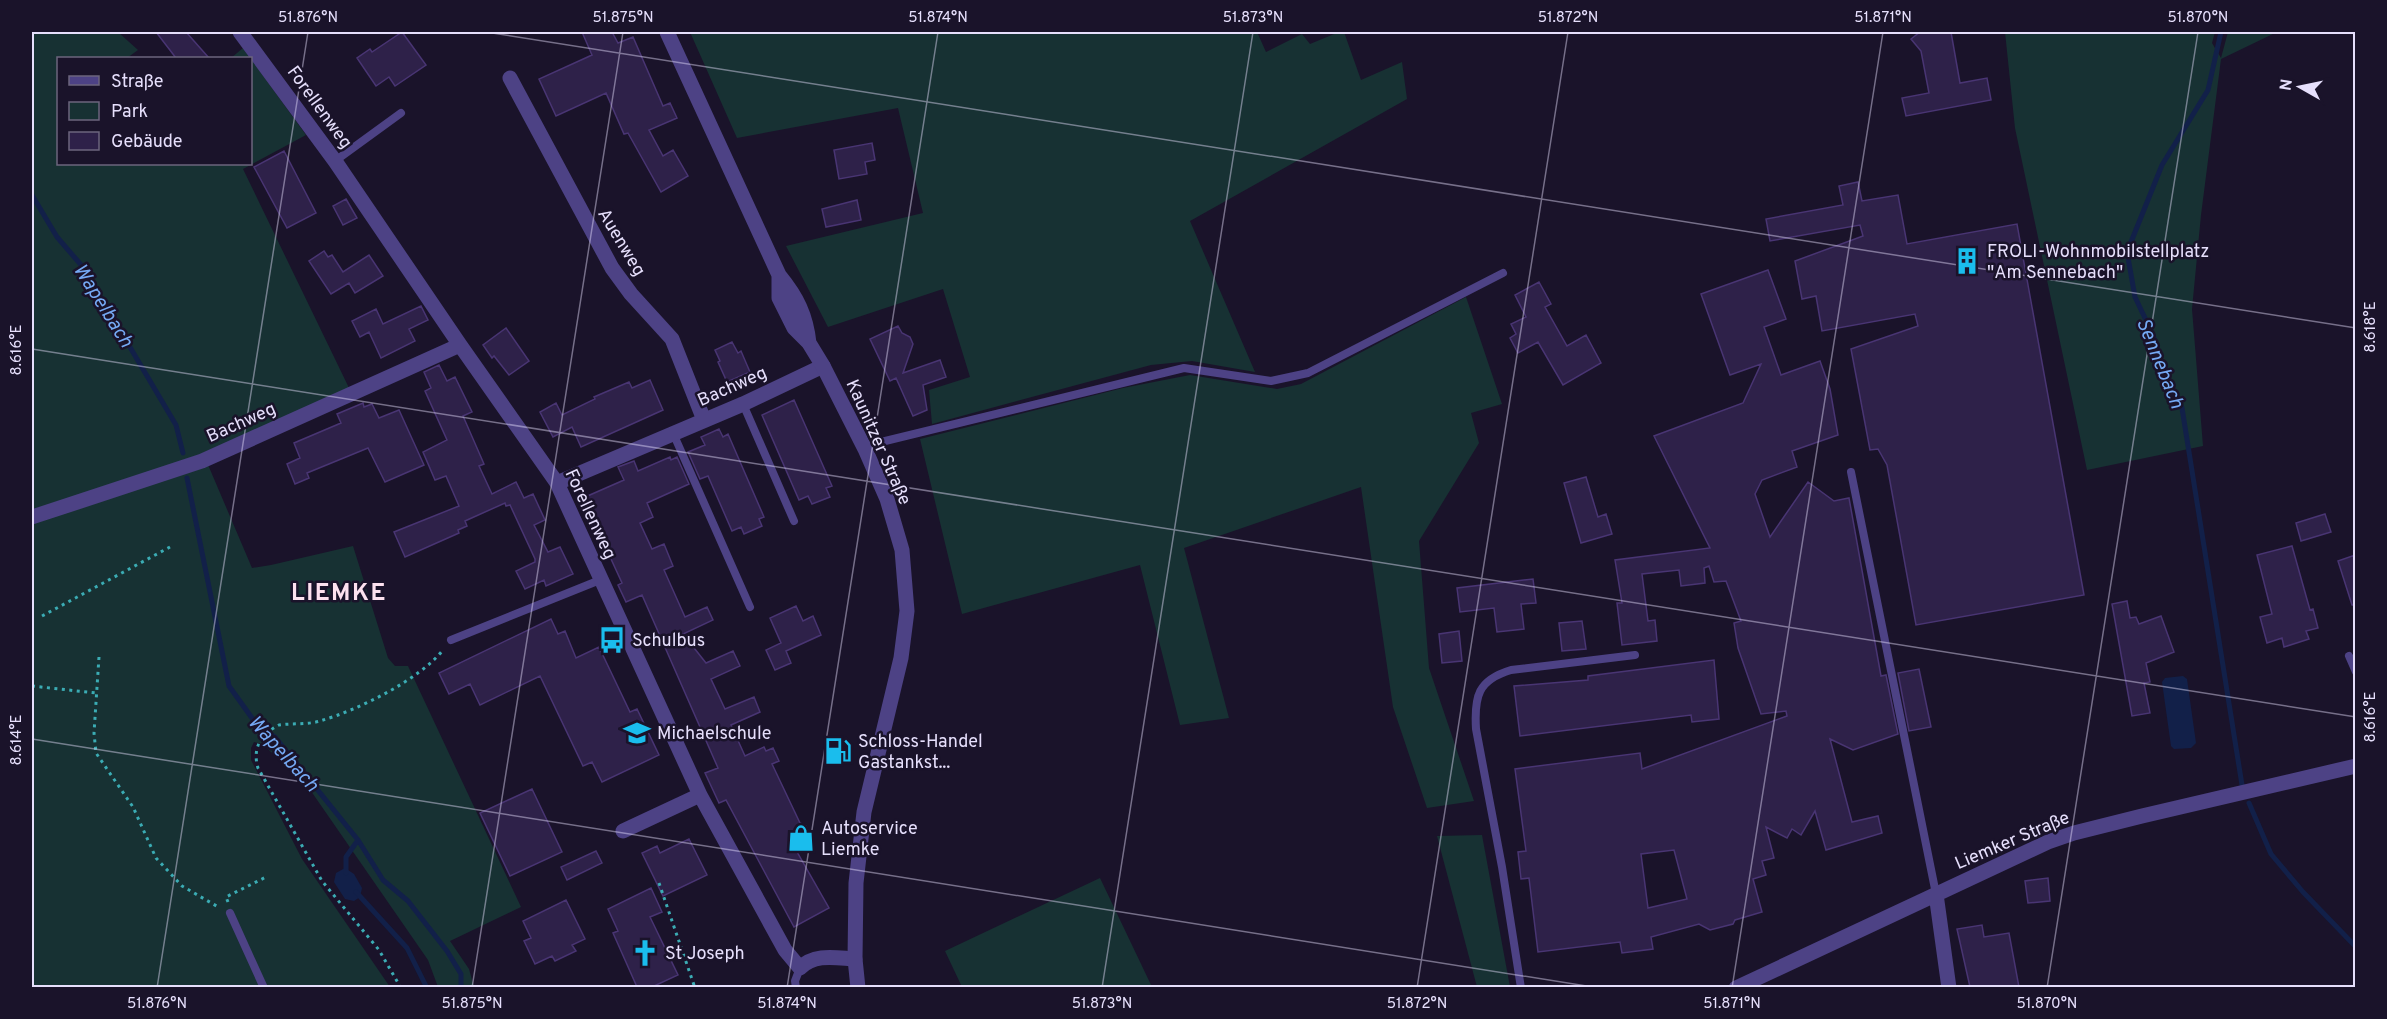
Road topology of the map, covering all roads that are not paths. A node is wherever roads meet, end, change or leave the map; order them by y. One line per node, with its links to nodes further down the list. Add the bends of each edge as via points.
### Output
1 (240, 32): 5 (street, Forellenweg)
2 (667, 32): 8 (street, Kaunitzer Straße, via 779,275 807,321 809,342)
3 (510, 78): 10 (street, Auenweg, via 612,268 672,339)
4 (400, 113): 5 (lane)
5 (335, 161): 7 (street, Forellenweg)
6 (1503, 273): 12 (lane, via 1308,373 1271,381 1184,368)
7 (460, 345): 14 (street, Forellenweg); 15 (street, Bachweg, via 202,461)
8 (823, 366): 9 (street, Bachweg); 12 (street, Kaunitzer Straße)
9 (743, 404): 10 (street, Bachweg); 16 (lane)
10 (704, 420): 11 (street, Bachweg)
11 (673, 433): 14 (street, Bachweg); 18 (lane)
12 (864, 449): 28 (street, Kaunitzer Straße, via 887,499 902,550 907,611 901,658 864,812 856,883)
13 (1851, 472): 26 (lane)
14 (557, 483): 17 (street, Forellenweg)
15 (32, 517)
16 (794, 521)
17 (600, 580): 19 (lane); 24 (street, Forellenweg)
18 (750, 607)
19 (451, 640)
20 (1635, 655): 33 (lane, via 1511,670 1494,675 1478,695 1476,729)
21 (2349, 656): 22 (lane)
22 (2355, 672)
23 (2355, 766): 26 (street, Liemker Straße, via 2074,833)
24 (700, 795): 25 (street); 29 (street, Forellenweg, via 785,950)
25 (623, 831)
26 (1936, 894): 34 (street, Liemker Straße); 35 (street)
27 (230, 913): 30 (lane)
28 (855, 959): 29 (street, via 815,958); 32 (street, Kaunitzer Straße)
29 (800, 968): 31 (lane)
30 (264, 987)
31 (796, 987)
32 (858, 987)
33 (1521, 987)
34 (1736, 987)
35 (1949, 987)

